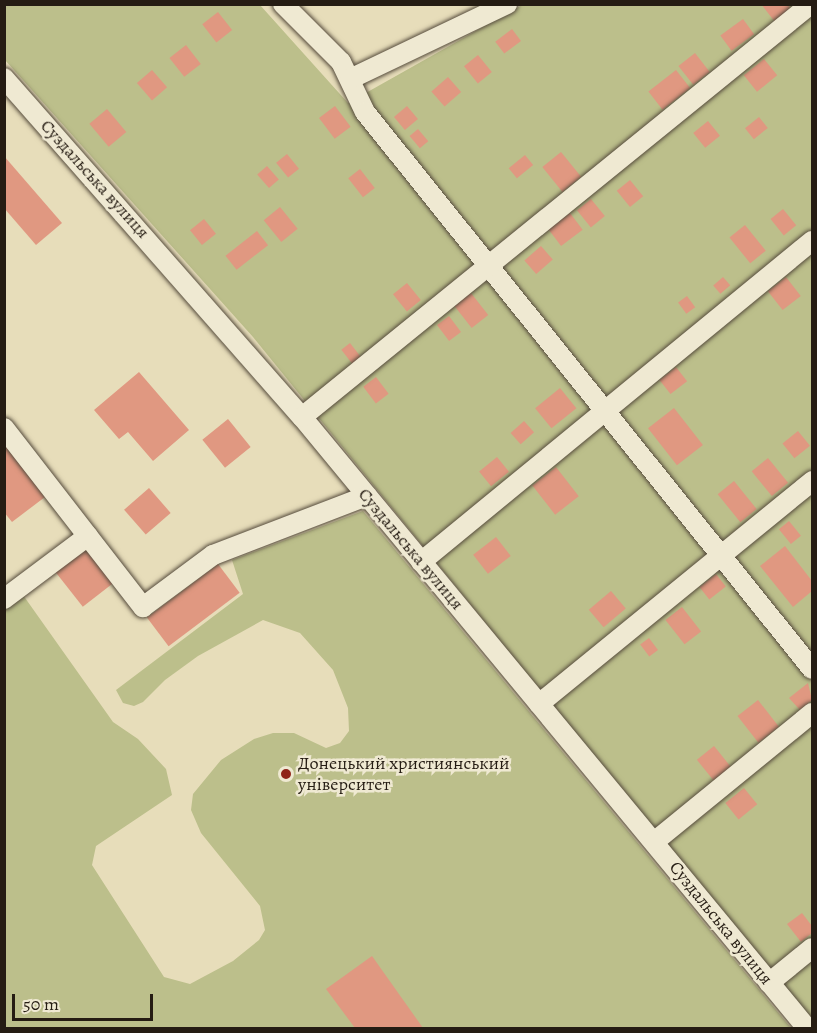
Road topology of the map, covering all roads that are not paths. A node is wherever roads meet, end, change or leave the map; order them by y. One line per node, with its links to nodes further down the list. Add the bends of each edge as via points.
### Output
1 (283, 4): 5 (street, via 341,62)
2 (507, 4): 5 (street)
3 (811, 4): 7 (street)
4 (4, 78): 9 (street, Суздальська вулиця)
5 (350, 79): 7 (street, via 365,112)
6 (813, 242): 8 (street)
7 (489, 267): 8 (street); 9 (street)
8 (605, 411): 14 (street); 15 (street)
9 (302, 417): 12 (street, Суздальська вулиця)
10 (4, 428): 13 (street)
11 (813, 481): 14 (street)
12 (367, 496): 13 (street, via 213,555 143,607); 15 (street, Суздальська вулиця)
13 (88, 536): 16 (street)
14 (721, 555): 17 (street); 18 (street)
15 (421, 562): 18 (street, Суздальська вулиця)
16 (4, 599)
17 (813, 669)
18 (539, 704): 20 (street, Суздальська вулиця)
19 (813, 713): 20 (street)
20 (654, 842): 22 (street, Суздальська вулиця)
21 (813, 948): 22 (street)
22 (769, 983): 23 (street, Суздальська вулиця)
23 (807, 1029)

